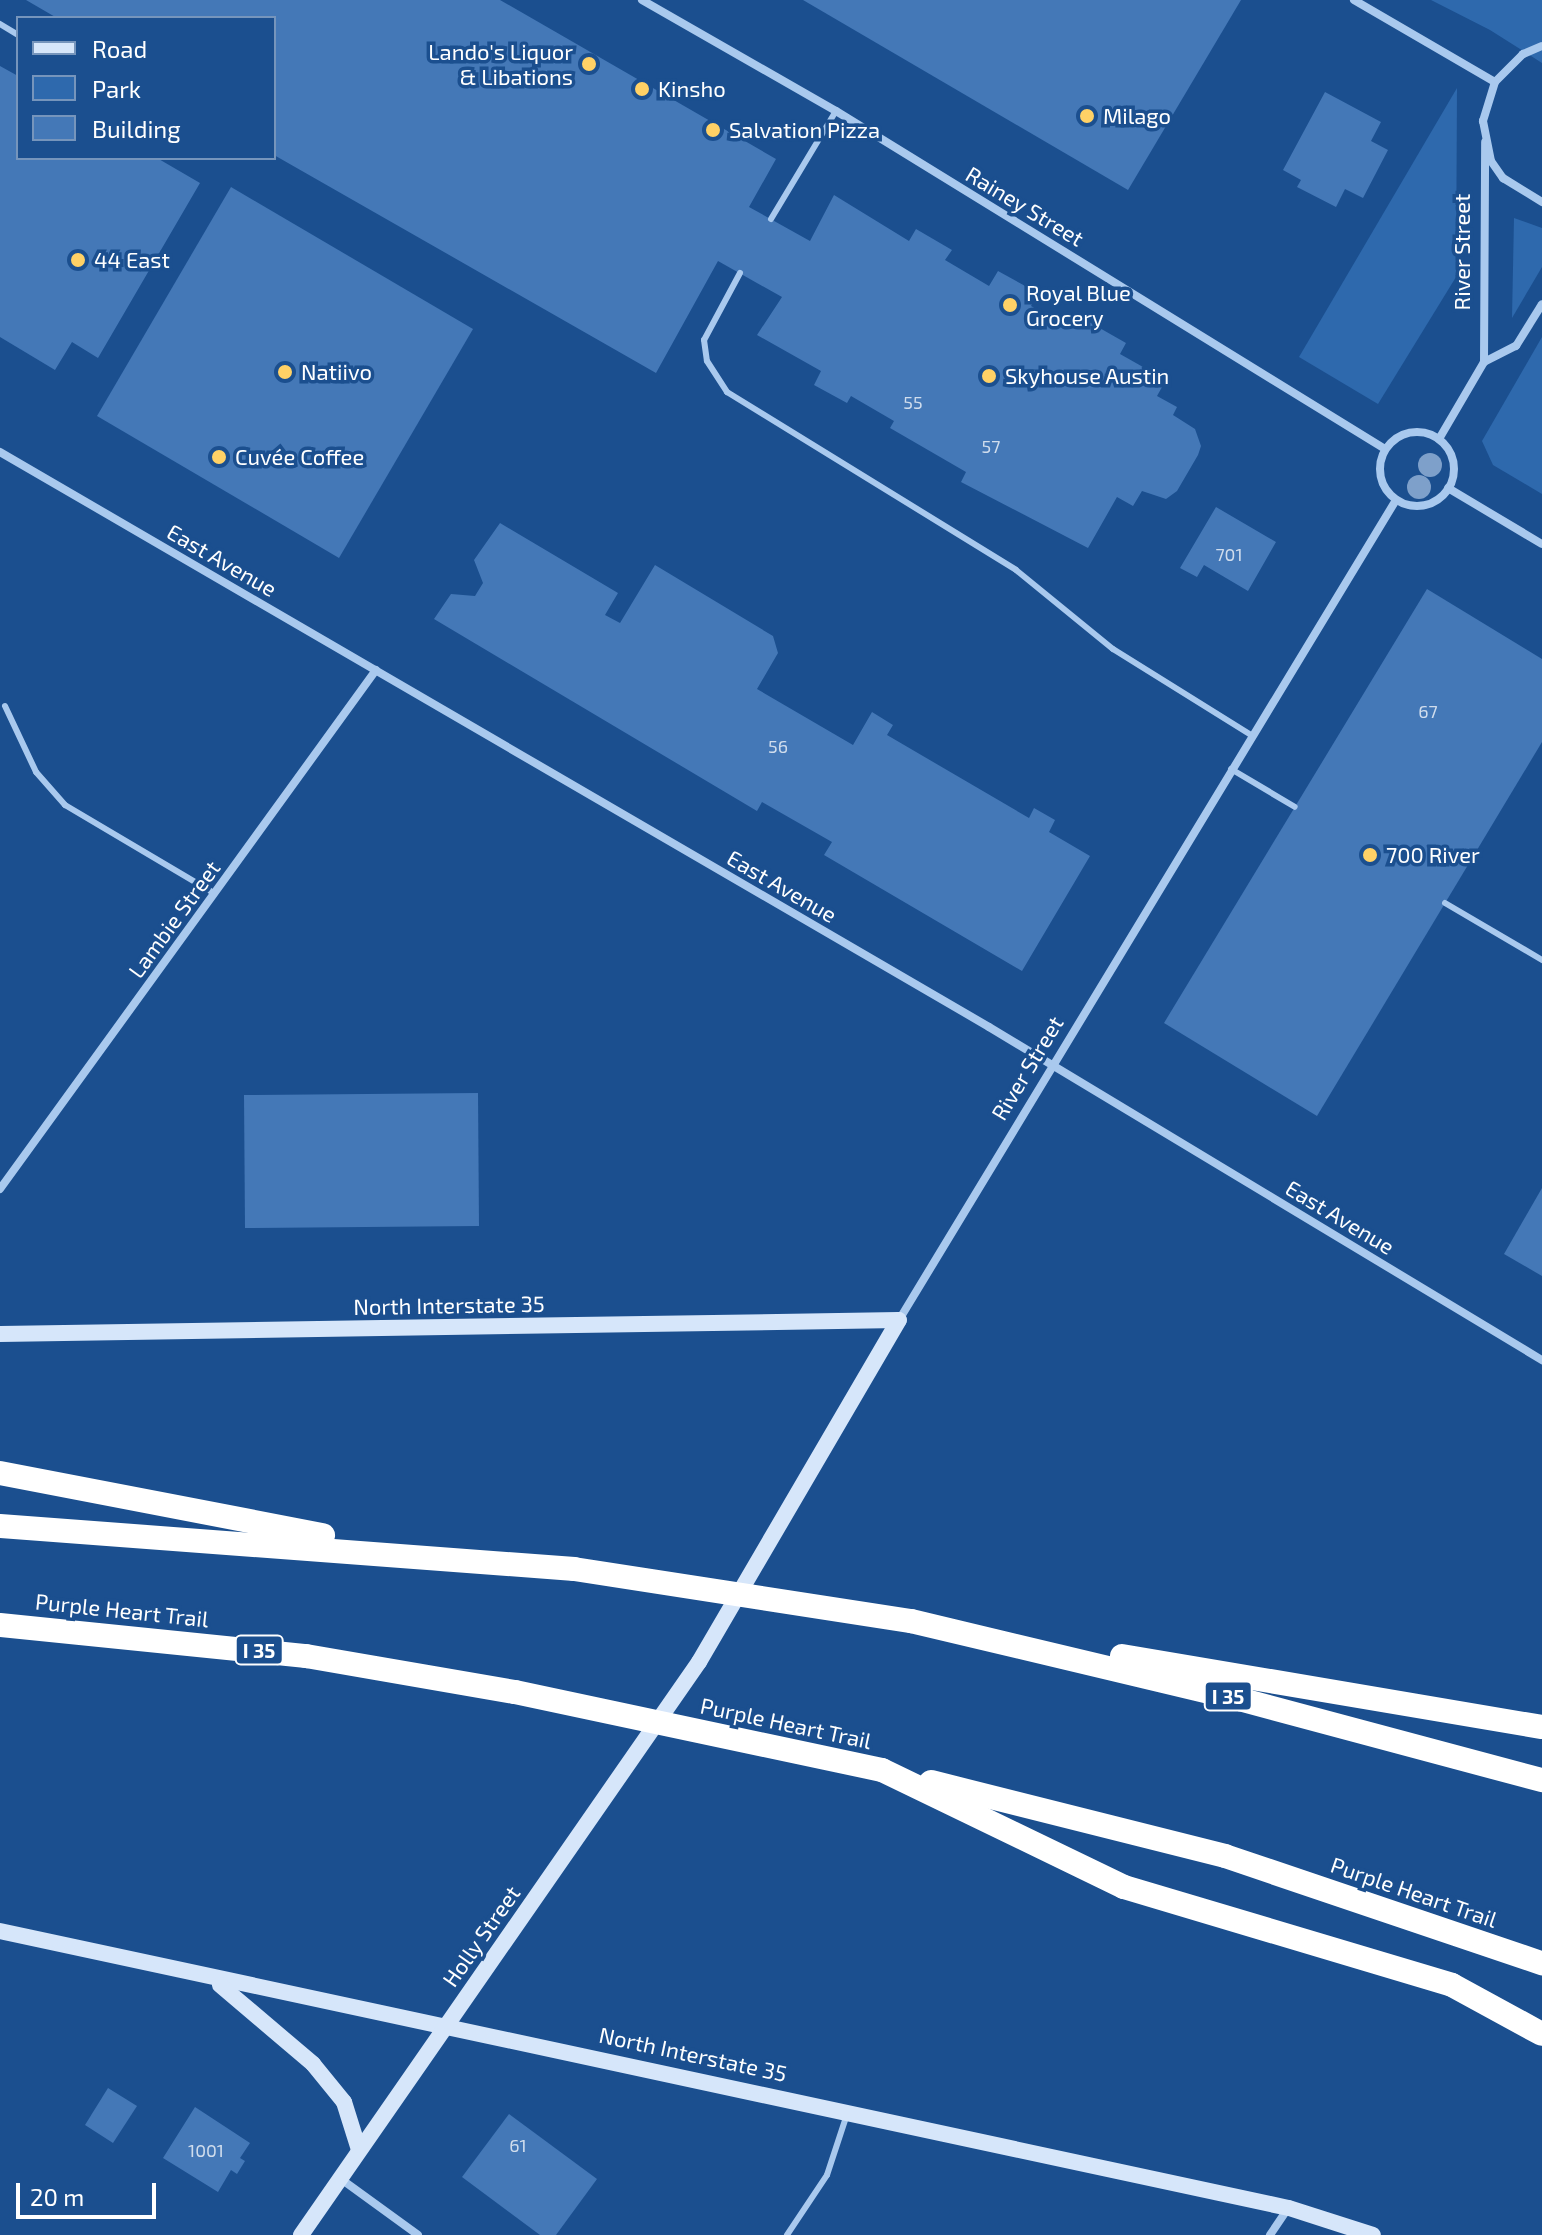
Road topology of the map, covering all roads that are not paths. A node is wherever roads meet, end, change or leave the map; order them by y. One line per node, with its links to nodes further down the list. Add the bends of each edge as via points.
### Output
1 (642, 0): 5 (street, Rainey Street)
2 (1354, 0): 4 (street)
3 (1542, 46): 4 (street, via 1523,54)
4 (1495, 82): 6 (street, River Street, via 1486,100)
5 (836, 111): 8 (lane); 13 (street, Rainey Street)
6 (1485, 142): 7 (street, River Street, via 1503,178); 11 (street, River Street)
7 (1542, 202)
8 (771, 219)
9 (740, 273): 20 (lane, via 704,340 707,361 727,392 1016,570 1113,649)
10 (1542, 304): 11 (street, via 1516,346)
11 (1484, 362): 12 (street)
12 (1439, 439): 13 (street, via 1404,434); 15 (street, via 1454,468)
13 (1385, 449): 16 (street, via 1379,471)
14 (0, 452): 18 (street, East Avenue)
15 (1448, 488): 16 (street, via 1419,506); 17 (street)
16 (1396, 500): 20 (street, River Street)
17 (1542, 544)
18 (376, 670): 23 (street, Lambie Street); 26 (street, East Avenue)
19 (5, 706): 23 (lane, via 36,772 65,805)
20 (1253, 736): 21 (street, River Street)
21 (1231, 769): 22 (lane); 26 (street, River Street)
22 (1295, 807)
23 (214, 893): 27 (street, Lambie Street)
24 (1445, 903): 25 (lane)
25 (1542, 960)
26 (1053, 1066): 28 (street, River Street); 30 (street, East Avenue)
27 (0, 1189)
28 (899, 1320): 29 (main road, North Interstate 35); 36 (main road, River Street)
29 (0, 1334)
30 (1542, 1360)
31 (0, 1473): 33 (highway)
32 (0, 1526): 33 (highway, I 35)
33 (428, 1556): 34 (highway, I 35, bridge, via 574,1569)
34 (911, 1621): 37 (highway); 39 (highway, I 35, via 1239,1699)
35 (0, 1625): 38 (highway, Purple Heart Trail / I 35, bridge, via 306,1656 515,1692)
36 (699, 1662): 43 (main road, Holly Street)
37 (1542, 1727)
38 (882, 1770): 41 (highway, Purple Heart Trail / I 35, via 1225,1856); 44 (highway, via 1124,1887 1452,1985)
39 (1542, 1780)
40 (0, 1931): 42 (main road, North Interstate 35)
41 (1542, 1963)
42 (216, 1981): 43 (main road, North Interstate 35); 46 (main road, via 313,2064 344,2102)
43 (447, 2024): 45 (main road, North Interstate 35); 46 (main road, Holly Street)
44 (1542, 2034)
45 (848, 2111): 48 (main road, North Interstate 35); 51 (lane, via 827,2175)
46 (359, 2150): 47 (main road, Holly Street)
47 (340, 2179): 49 (main road, Holly Street); 50 (street)
48 (1289, 2208): 52 (street); 53 (main road, North Interstate 35)
49 (301, 2235)
50 (418, 2235)
51 (787, 2235)
52 (1270, 2235)
53 (1373, 2235)

